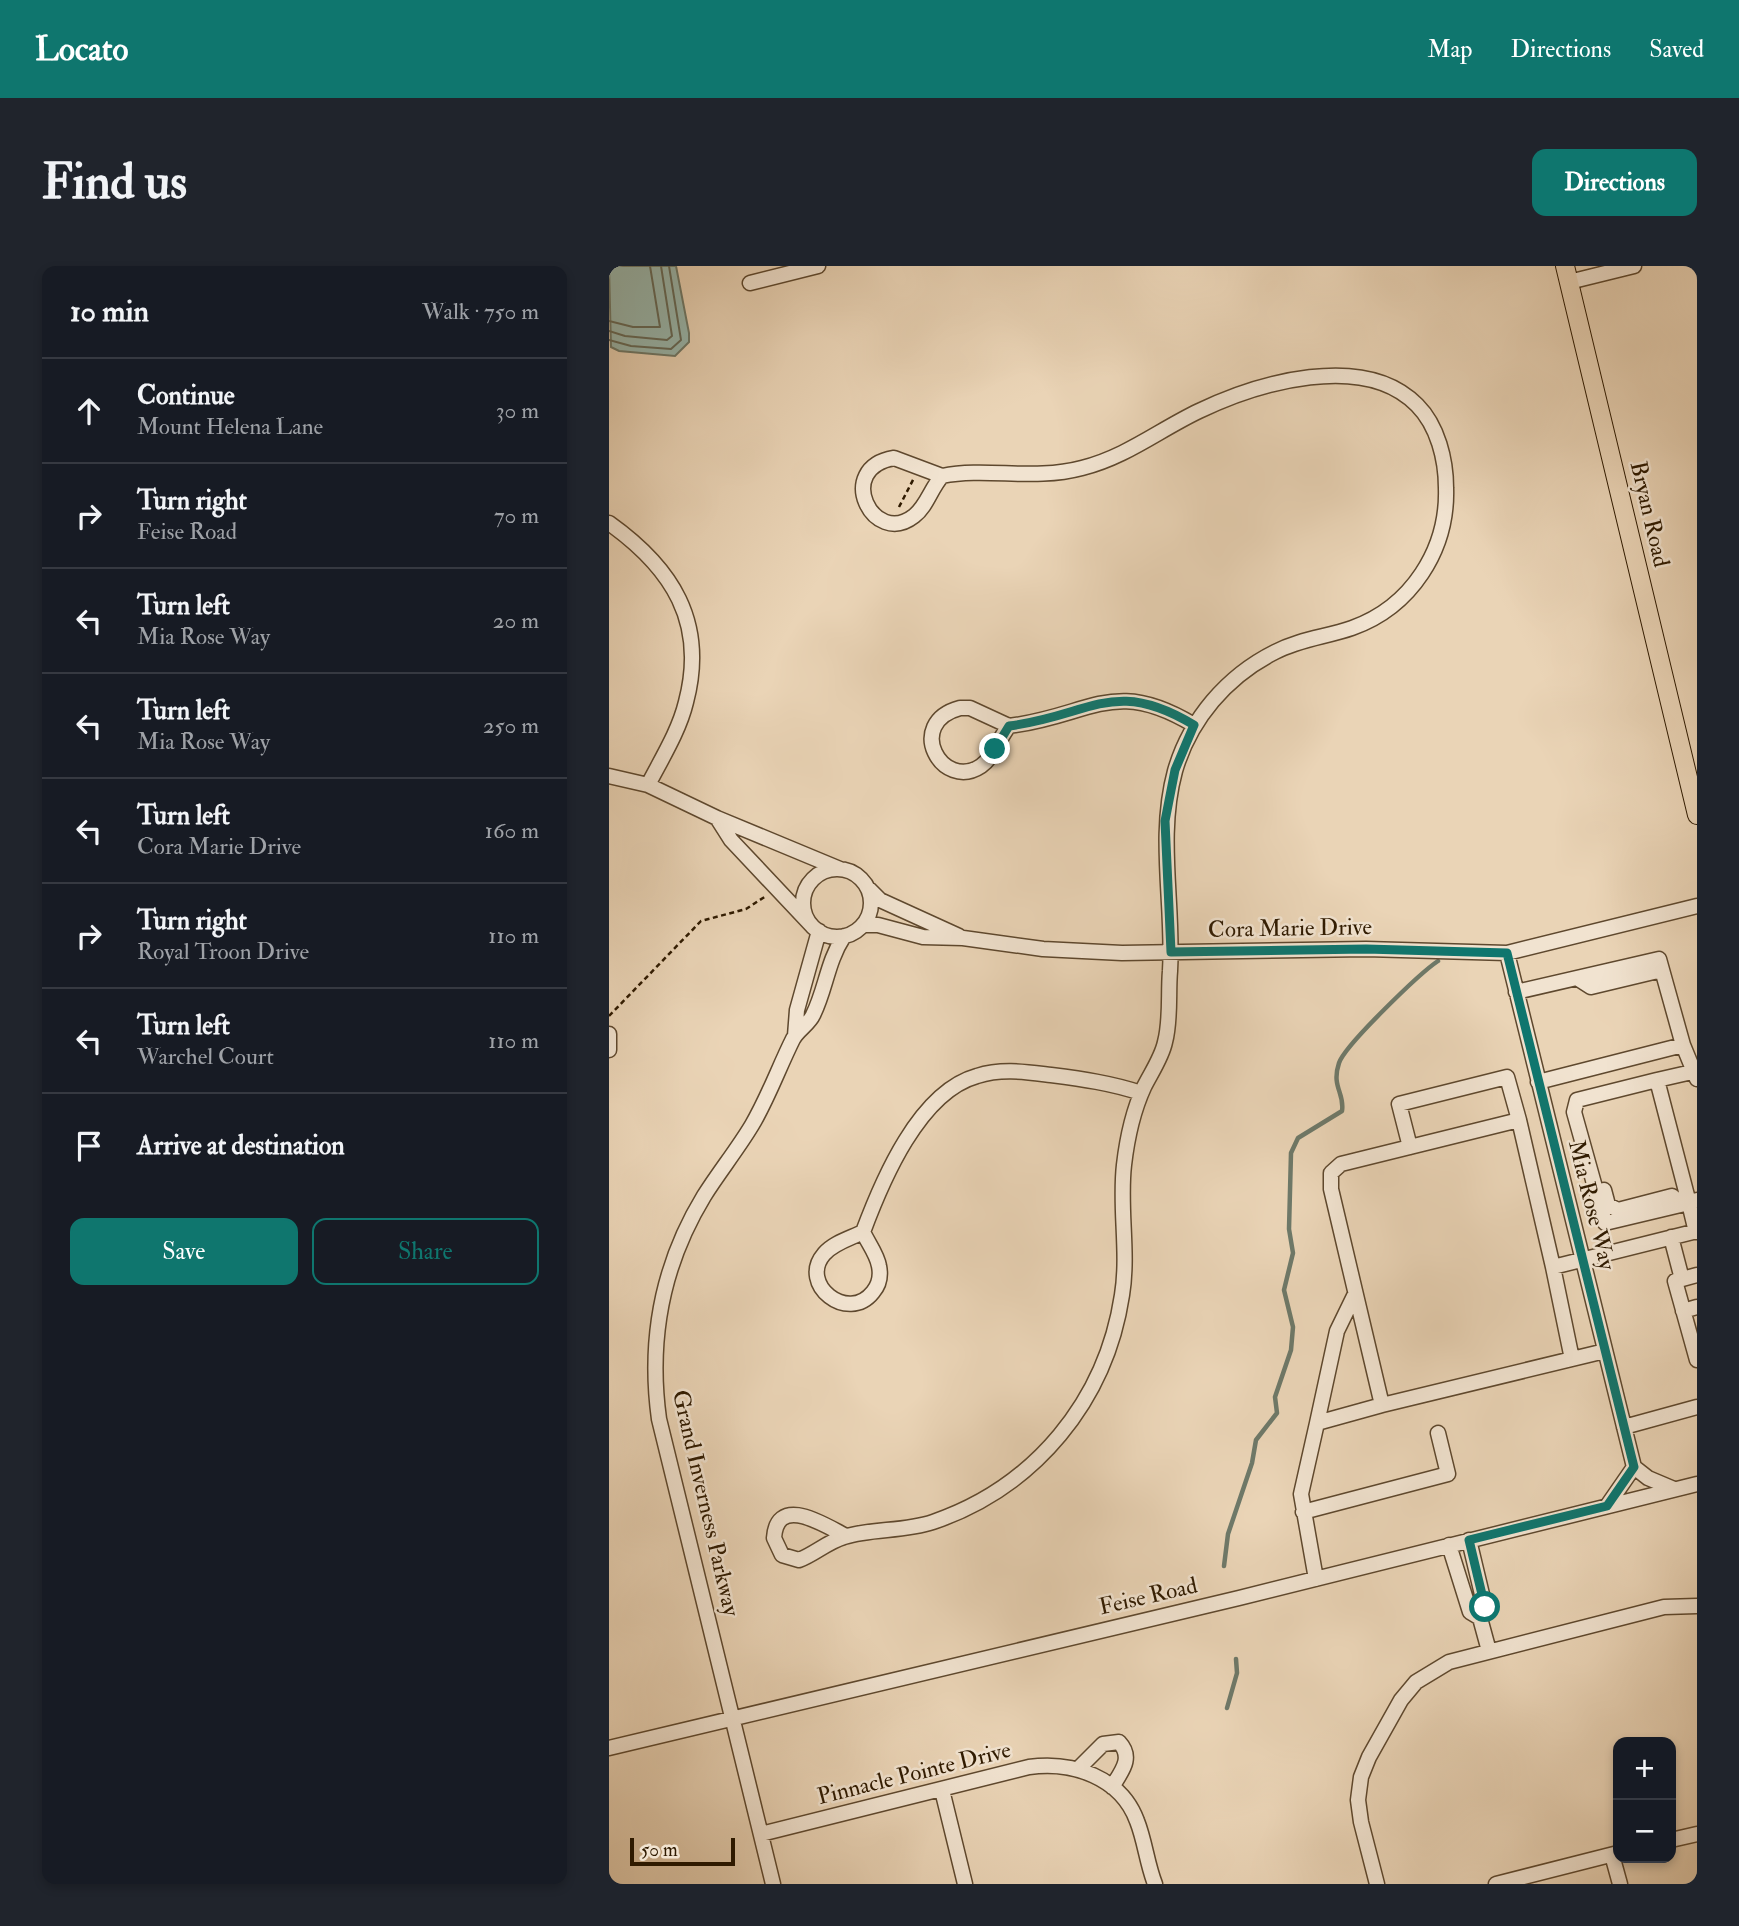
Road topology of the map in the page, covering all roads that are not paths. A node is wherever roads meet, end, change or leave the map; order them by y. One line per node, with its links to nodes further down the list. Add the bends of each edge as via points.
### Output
1 (818, 266): 4 (street)
2 (1634, 266): 3 (street)
3 (1567, 274): 11 (main road, Bryan Road)
4 (750, 283)
5 (942, 476): 5 (street, via 902,460 884,460 865,477 865,505 877,518 892,522 916,515); 7 (street, via 1036,476 1085,467 1130,451 1198,411 1234,396 1318,377 1370,378 1419,406 1441,450 1446,502 1439,545 1416,583 1372,619 1293,644 1246,669)
6 (609, 523): 10 (street, via 642,546 663,569 677,595 691,647 686,703)
7 (1194, 725): 8 (street, via 1153,703 1132,699); 20 (street, via 1175,770 1165,821)
8 (1009, 726): 8 (street, via 960,708 941,716 932,744 941,763 961,772 972,771 990,758)
9 (609, 776): 10 (street)
10 (648, 785): 12 (street)
11 (1697, 815)
12 (717, 818): 13 (street); 17 (street, via 731,840)
13 (840, 869): 14 (street, via 857,875); 17 (street, via 820,874 807,889 804,909)
14 (869, 889): 16 (street, via 871,905); 19 (street, Cora Marie Drive, via 880,900)
15 (1697, 906): 21 (street, Cora Marie Drive)
16 (863, 925): 18 (street); 19 (street, Cora Marie Drive, via 923,937)
17 (816, 929): 18 (street); 24 (street, Grand Inverness Parkway)
18 (843, 936): 24 (street, Grand Inverness Parkway, via 826,970 813,1016)
19 (963, 938): 20 (street, Cora Marie Drive, via 1043,949)
20 (1171, 952): 21 (street, Cora Marie Drive, via 1366,949); 30 (street, via 1165,1042)
21 (1507, 953): 22 (street, Mia Rose Way)
22 (1516, 992): 25 (street, via 1659,959); 29 (street, Mia Rose Way)
23 (609, 1034): 26 (street)
24 (795, 1036): 65 (street, Grand Inverness Parkway, via 752,1124 682,1237 666,1279 656,1334 659,1419)
25 (1683, 1045): 27 (street); 29 (street)
26 (609, 1050)
27 (1694, 1076): 28 (street)
28 (1657, 1080): 33 (street); 33 (street, via 1577,1100 1574,1112 1605,1223)
29 (1538, 1082): 37 (street, Mia Rose Way)
30 (1141, 1093): 35 (street, via 1108,1083 1013,1070 960,1082 935,1103 906,1142); 58 (street, via 1123,1170 1123,1292 1107,1358 1086,1402 1059,1438 1022,1474 977,1503 929,1523)
31 (1519, 1120): 32 (street); 32 (street, via 1507,1077 1399,1104); 38 (street)
32 (1410, 1147): 41 (street, via 1341,1164 1331,1173)
33 (1689, 1202): 34 (street)
34 (1696, 1231): 36 (street)
35 (863, 1232): 35 (street, via 833,1247 819,1262 823,1291 839,1303 849,1305 869,1298 880,1280 878,1261)
36 (1671, 1237): 37 (street); 40 (street)
37 (1582, 1258): 38 (street); 45 (street, Mia Rose Way)
38 (1553, 1267): 46 (street)
39 (1697, 1275): 40 (street)
40 (1682, 1279): 42 (street, via 1675,1281)
41 (1355, 1294): 48 (street); 50 (street, via 1337,1331)
42 (1690, 1309): 43 (street)
43 (1692, 1326): 44 (street)
44 (1695, 1345): 47 (street)
45 (1605, 1352): 46 (street); 51 (street, Mia Rose Way)
46 (1572, 1359): 48 (street)
47 (1697, 1360)
48 (1382, 1405): 50 (street)
49 (1697, 1407): 51 (street)
50 (1317, 1423): 57 (street, via 1301,1494)
51 (1624, 1427): 53 (street, Mia Rose Way)
52 (1438, 1433): 57 (street, via 1448,1474)
53 (1634, 1467): 55 (street); 56 (street)
54 (1697, 1484): 55 (street, Feise Road)
55 (1675, 1489): 56 (street, Feise Road)
56 (1607, 1506): 59 (street, Feise Road)
57 (1303, 1513): 61 (street)
58 (846, 1536): 58 (street, via 799,1560 782,1555 774,1538 782,1519 798,1514)
59 (1469, 1540): 60 (street, Feise Road); 63 (street, via 1485,1607)
60 (1449, 1545): 61 (street, Feise Road); 63 (street, via 1470,1612)
61 (1316, 1579): 65 (street, Feise Road)
62 (1697, 1606): 64 (street, via 1664,1607)
63 (1480, 1618): 64 (street)
64 (1489, 1651): 78 (street, via 1449,1662 1416,1682 1369,1757 1358,1800)
65 (735, 1718): 66 (street, Feise Road); 70 (street, Grand Inverness Parkway)
66 (609, 1748)
67 (1078, 1769): 68 (street, Pinnacle Pointe Drive); 68 (street, via 1103,1744 1118,1742 1126,1761); 69 (street, Pinnacle Pointe Drive, via 1050,1764 1029,1767)
68 (1112, 1787): 77 (street, Pinnacle Pointe Drive, via 1138,1821)
69 (941, 1790): 70 (street, Pinnacle Pointe Drive); 76 (street)
70 (761, 1834): 75 (street, Grand Inverness Parkway)
71 (1697, 1834): 72 (street)
72 (1676, 1839)
73 (1613, 1855): 79 (street)
74 (1616, 1863): 80 (street)
75 (773, 1884)
76 (965, 1884)
77 (1155, 1884)
78 (1377, 1884)
79 (1496, 1884)
80 (1620, 1884)

